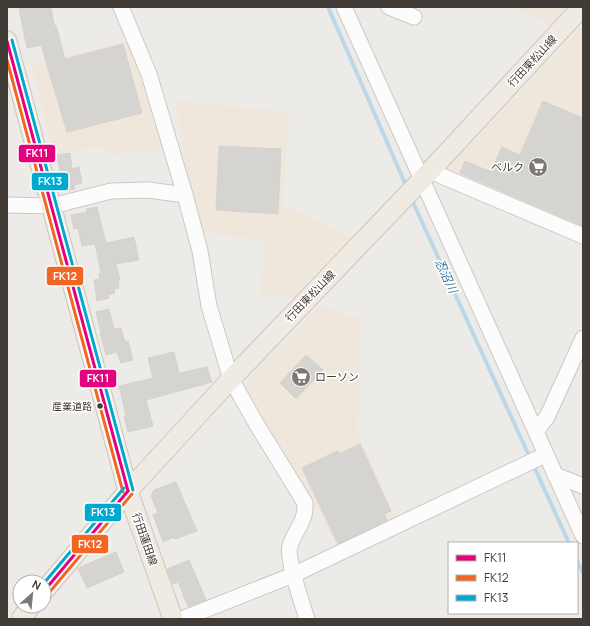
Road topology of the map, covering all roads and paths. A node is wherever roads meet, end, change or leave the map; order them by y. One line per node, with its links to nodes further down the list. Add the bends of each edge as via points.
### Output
1 (121, 7): 8 (street, via 149,74)
2 (344, 7): 7 (street)
3 (389, 7): 5 (street)
4 (582, 7): 7 (main road, 行田東松山線)
5 (414, 17)
6 (7, 41): 10 (main road, 行田蓮田線)
7 (426, 175): 11 (street); 13 (main road, 行田東松山線); 14 (street)
8 (185, 195): 10 (street, via 148,190 111,191); 13 (street, via 200,251 209,306)
9 (7, 205): 10 (street)
10 (52, 206): 18 (main road, 行田蓮田線)
11 (583, 236)
12 (583, 338): 14 (street, via 547,417)
13 (231, 379): 18 (main road, 行田東松山線); 20 (street, via 305,503 306,514 289,548)
14 (536, 431): 15 (street)
15 (545, 455): 16 (street); 20 (street)
16 (555, 475): 17 (street); 19 (street)
17 (583, 486)
18 (128, 491): 21 (main road, 行田東松山線); 22 (main road, 行田蓮田線)
19 (583, 536)
20 (294, 575): 23 (street); 24 (street)
21 (52, 581)
22 (173, 619)
23 (182, 619)
24 (307, 619)

